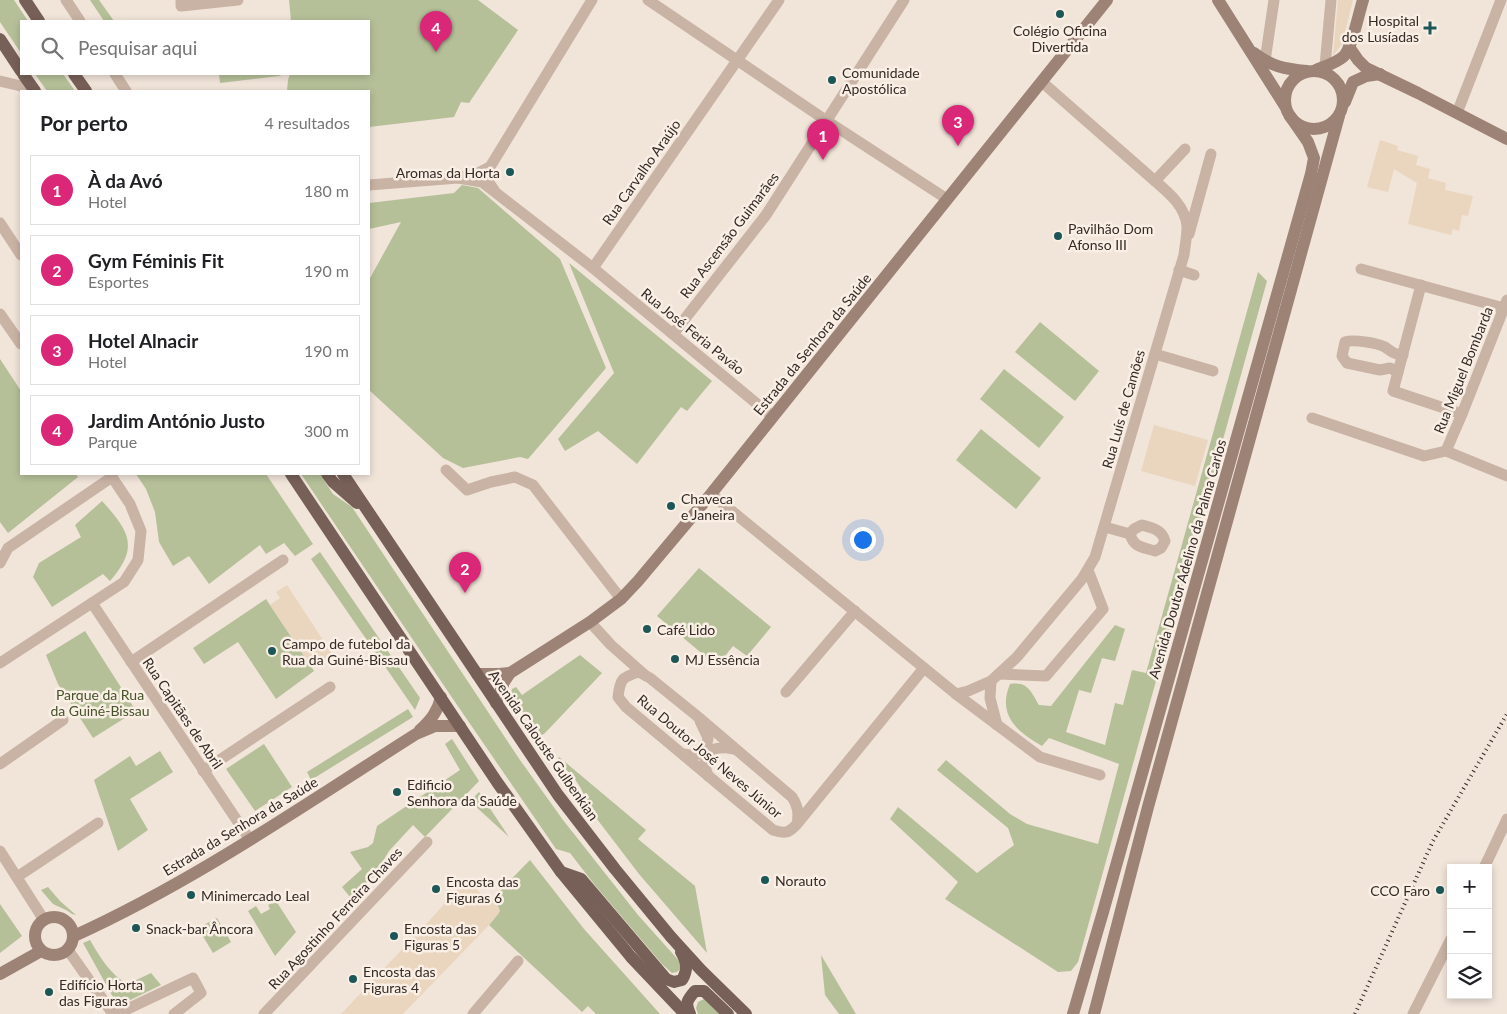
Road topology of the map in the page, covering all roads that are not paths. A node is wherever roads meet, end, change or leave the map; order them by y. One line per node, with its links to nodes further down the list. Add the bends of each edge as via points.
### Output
1 (25, 0): 15 (main road)
2 (66, 0): 16 (street)
3 (181, 0): 4 (street, via 182,6)
4 (238, 0)
5 (592, 0): 41 (street)
6 (648, 0): 20 (street)
7 (779, 0): 20 (street, Rua Carvalho Araújo)
8 (904, 0): 37 (street, Rua Ascensão Guimarães)
9 (1108, 0): 29 (main road, Estrada da Senhora da Saúde)
10 (1218, 0): 19 (main road, Avenida Doutor Adelino da Palma Carlos)
11 (1274, 0): 21 (street)
12 (1331, 0): 23 (street)
13 (1363, 0): 18 (main road)
14 (1501, 0): 36 (street)
15 (38, 20)
16 (79, 20)
17 (0, 39): 22 (main road)
18 (1349, 47): 23 (main road, via 1344,56); 24 (main road, via 1366,68)
19 (1249, 49): 21 (main road); 34 (main road, Avenida Doutor Adelino da Palma Carlos)
20 (737, 59): 37 (street); 52 (street, Rua Carvalho Araújo)
21 (1265, 61): 23 (main road, via 1276,67)
22 (20, 69)
23 (1316, 69): 34 (main road, via 1297,76 1289,85 1285,96); 35 (main road, via 1333,76 1339,83 1344,100)
24 (1380, 74): 35 (main road, via 1353,82); 36 (main road)
25 (24, 75): 31 (main road)
26 (75, 75): 32 (main road)
27 (116, 75): 33 (street)
28 (0, 81): 30 (street)
29 (1042, 82): 43 (street, Rua Luís de Camões); 48 (main road, Estrada da Senhora da Saúde)
30 (27, 90)
31 (34, 90)
32 (85, 90)
33 (125, 90)
34 (1288, 112): 35 (main road, via 1296,123 1314,129 1324,128); 139 (main road, Avenida Doutor Adelino da Palma Carlos, via 1308,142 1314,158 1311,174)
35 (1341, 113): 140 (main road, Avenida Doutor Adelino da Palma Carlos, via 1148,807)
36 (1457, 113): 38 (main road)
37 (827, 122): 48 (street); 60 (street, Rua Ascensão Guimarães, via 766,215)
38 (1507, 139)
39 (1185, 149): 43 (street)
40 (1211, 154): 46 (street, Rua Luís de Camões)
41 (490, 166): 42 (street); 45 (street, via 488,181)
42 (458, 178): 44 (street); 45 (street, via 482,182)
43 (1155, 181): 47 (street, Rua Luís de Camões)
44 (370, 185)
45 (499, 196): 52 (street)
46 (1200, 197): 47 (street, via 1186,201); 51 (street, Rua Luís de Camões)
47 (1173, 198): 51 (street, Rua Luís de Camões, via 1182,209 1187,226)
48 (947, 199): 67 (main road, Estrada da Senhora da Saúde)
49 (0, 223): 50 (street)
50 (20, 253)
51 (1184, 255): 54 (street, Rua Luís de Camões)
52 (592, 268): 60 (street, Rua José Feria Pavão)
53 (1361, 269): 56 (street)
54 (1179, 270): 55 (street); 62 (street, Rua Luís de Camões)
55 (1194, 275)
56 (1421, 285): 57 (street); 63 (street)
57 (1505, 304): 66 (street, Rua Miguel Bombarda)
58 (0, 314): 59 (street)
59 (4, 326): 61 (street)
60 (673, 334): 67 (street, Rua José Feria Pavão)
61 (20, 343)
62 (1155, 354): 64 (street); 78 (street, Rua Luís de Camões)
63 (1402, 355): 65 (street); 65 (street, via 1392,354 1383,346 1351,340 1345,342 1342,356 1347,363 1380,370 1390,368)
64 (1213, 371)
65 (1398, 372): 66 (street, via 1393,391)
66 (1462, 414): 69 (street, Rua Miguel Bombarda)
67 (773, 417): 76 (main road, Estrada da Senhora da Saúde)
68 (1312, 418): 69 (street, Rua Miguel Bombarda, via 1424,456)
69 (1446, 451): 75 (street, Rua Miguel Bombarda)
70 (446, 470): 83 (street, via 467,490 515,477 533,485)
71 (111, 475): 81 (street, via 8,548); 84 (street, via 130,504 141,531 138,560 124,582)
72 (292, 475): 97 (main road)
73 (328, 475): 77 (main road)
74 (344, 475): 77 (main road, Avenida Calouste Gulbenkian)
75 (1507, 476)
76 (711, 494): 83 (main road, Estrada da Senhora da Saúde); 85 (street)
77 (369, 512): 91 (main road, Avenida Calouste Gulbenkian)
78 (1105, 527): 79 (street); 82 (street, Rua Luís de Camões)
79 (1130, 534)
80 (283, 560): 87 (street)
81 (0, 563)
82 (1088, 570): 92 (street, Rua Luís de Camões, via 1017,657); 92 (street, Rua Luís de Camões, via 1103,609 1046,676)
83 (621, 599): 86 (main road, Estrada da Senhora da Saúde)
84 (92, 603): 87 (street, Rua Capitães de Abril); 88 (street)
85 (855, 611): 89 (street); 95 (street)
86 (590, 622): 90 (main road, Estrada da Senhora da Saúde); 93 (street, Rua Doutor José Neves Júnior)
87 (131, 662): 107 (street, Rua Capitães de Abril)
88 (0, 663)
89 (924, 668): 96 (street); 111 (street)
90 (510, 673): 91 (main road); 98 (main road)
91 (477, 674): 98 (main road, Avenida Calouste Gulbenkian)
92 (995, 677): 96 (street, Rua Luís de Camões); 101 (street, via 990,698)
93 (650, 678): 99 (street, Rua Doutor José Neves Júnior); 105 (street, Rua Doutor José Neves Júnior, via 639,672 627,676 619,684 618,697)
94 (330, 687): 107 (street)
95 (786, 692)
96 (956, 694): 101 (street)
97 (441, 697): 102 (main road); 103 (main road, via 431,720)
98 (496, 703): 123 (main road, Avenida Calouste Gulbenkian, via 564,802)
99 (698, 716): 104 (street, Rua Doutor José Neves Júnior); 105 (street, via 708,738 706,749 692,756)
100 (63, 720): 106 (street)
101 (997, 725): 108 (street, via 1040,757)
102 (460, 726): 103 (main road, via 435,726); 119 (main road)
103 (416, 734): 115 (main road, Estrada da Senhora da Saúde)
104 (736, 749): 109 (street, via 720,747 710,750 705,767); 110 (street, Rua Doutor José Neves Júnior)
105 (683, 754): 109 (street, Rua Doutor José Neves Júnior)
106 (0, 764)
107 (204, 771): 115 (street, Rua Capitães de Abril)
108 (1100, 775)
109 (708, 776): 114 (street, Rua Doutor José Neves Júnior, via 773,830 784,834)
110 (792, 797): 111 (street, via 808,803); 114 (street, Rua Doutor José Neves Júnior, via 798,806)
111 (816, 799): 114 (street)
112 (1507, 819): 118 (street)
113 (98, 823): 120 (street)
114 (797, 824)
115 (250, 840): 122 (main road, Estrada da Senhora da Saúde, via 127,910)
116 (427, 842): 133 (street, Rua Agostinho Ferreira Chaves)
117 (0, 852): 120 (street)
118 (1486, 864)
119 (561, 872): 123 (main road, via 581,879 666,979 674,982 682,980 686,973 683,956); 135 (main road, via 631,957)
120 (17, 877): 121 (street)
121 (44, 920): 122 (main road, via 60,917 71,927); 126 (main road, via 38,926 36,938)
122 (74, 936): 125 (main road)
123 (671, 937): 138 (main road, Avenida Calouste Gulbenkian)
124 (1447, 947): 141 (street)
125 (68, 950): 126 (main road, via 59,954); 130 (street)
126 (42, 951): 128 (main road)
127 (518, 961): 129 (street)
128 (0, 974)
129 (477, 1010): 134 (street)
130 (112, 1014)
131 (117, 1014): 132 (street, via 193,978 201,992)
132 (174, 1014)
133 (264, 1014)
134 (490, 1014)
135 (685, 1014)
136 (690, 1014): 137 (main road, via 688,1000 695,991 704,991)
137 (728, 1014)
138 (746, 1014)
139 (1073, 1014)
140 (1094, 1014)
141 (1413, 1014)

